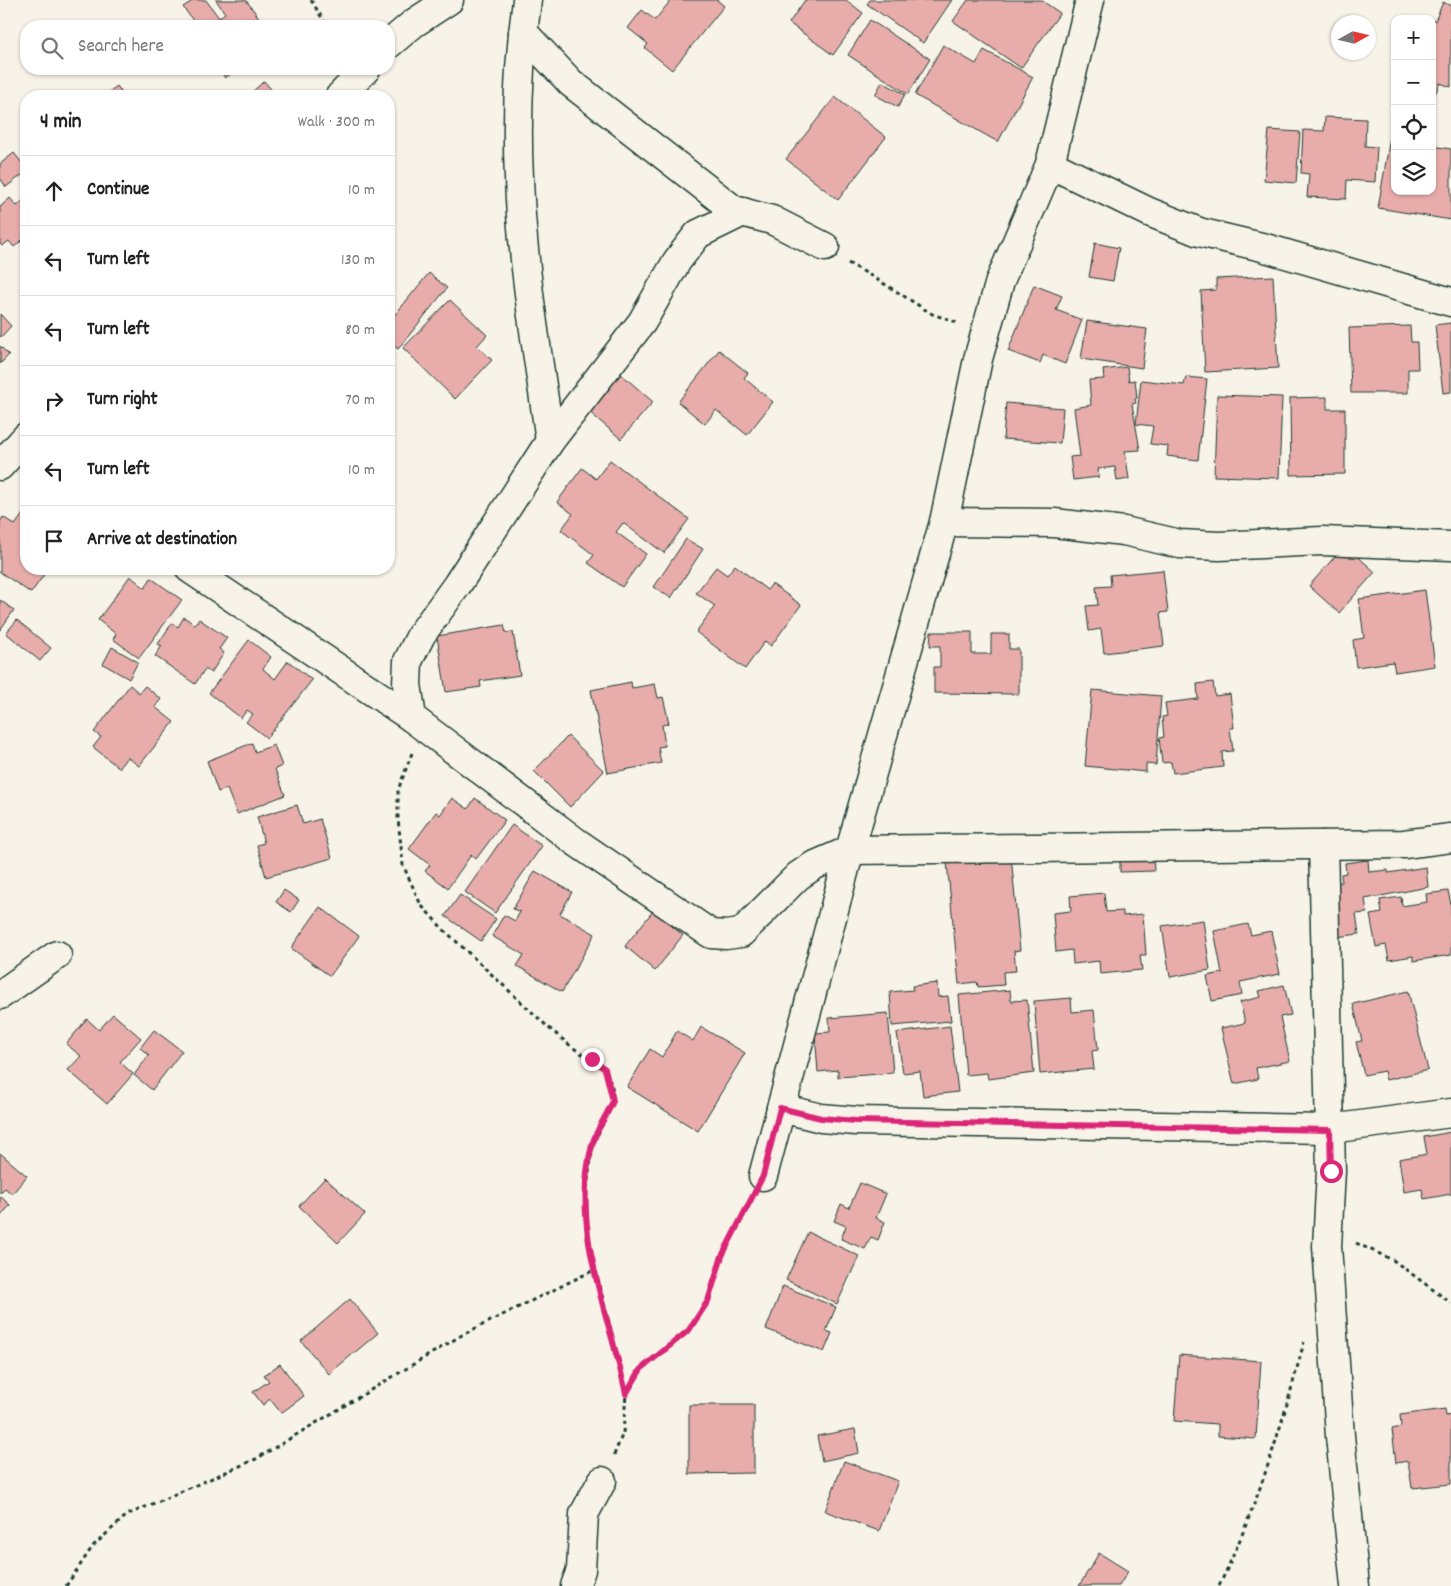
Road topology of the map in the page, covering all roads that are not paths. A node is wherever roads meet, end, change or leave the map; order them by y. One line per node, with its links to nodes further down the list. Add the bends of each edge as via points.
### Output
1 (449, 0): 5 (street, via 414,22)
2 (526, 0): 4 (street)
3 (1090, 0): 8 (street)
4 (523, 32): 9 (street, via 571,83 694,181 734,210); 12 (street, via 518,106 519,178 528,284)
5 (395, 39)
6 (360, 75): 7 (street)
7 (346, 90)
8 (1050, 164): 11 (street, via 1149,212 1199,232); 13 (street, via 1000,281 978,359)
9 (743, 212): 10 (street, via 772,220); 12 (street, via 698,234 677,261 642,322)
10 (825, 247)
11 (1451, 302)
12 (550, 441): 16 (street, via 421,636 408,661)
13 (944, 522): 14 (street, via 1054,523 1124,531 1180,544 1219,546 1322,541); 19 (street)
14 (1451, 546)
15 (199, 575): 16 (street)
16 (414, 719): 19 (street, via 576,842 711,934 741,933 798,876)
17 (1451, 838): 18 (street, via 1404,844)
18 (1323, 845): 19 (street); 24 (street)
19 (850, 850): 22 (street)
20 (56, 955): 21 (street)
21 (0, 995)
22 (780, 1108): 24 (street, via 821,1118 856,1121); 25 (street)
23 (1451, 1113): 24 (street)
24 (1330, 1130): 28 (street, via 1327,1246 1340,1436)
25 (763, 1176)
26 (602, 1481): 27 (street, via 584,1514 581,1570)
27 (575, 1586)
28 (1355, 1586)

